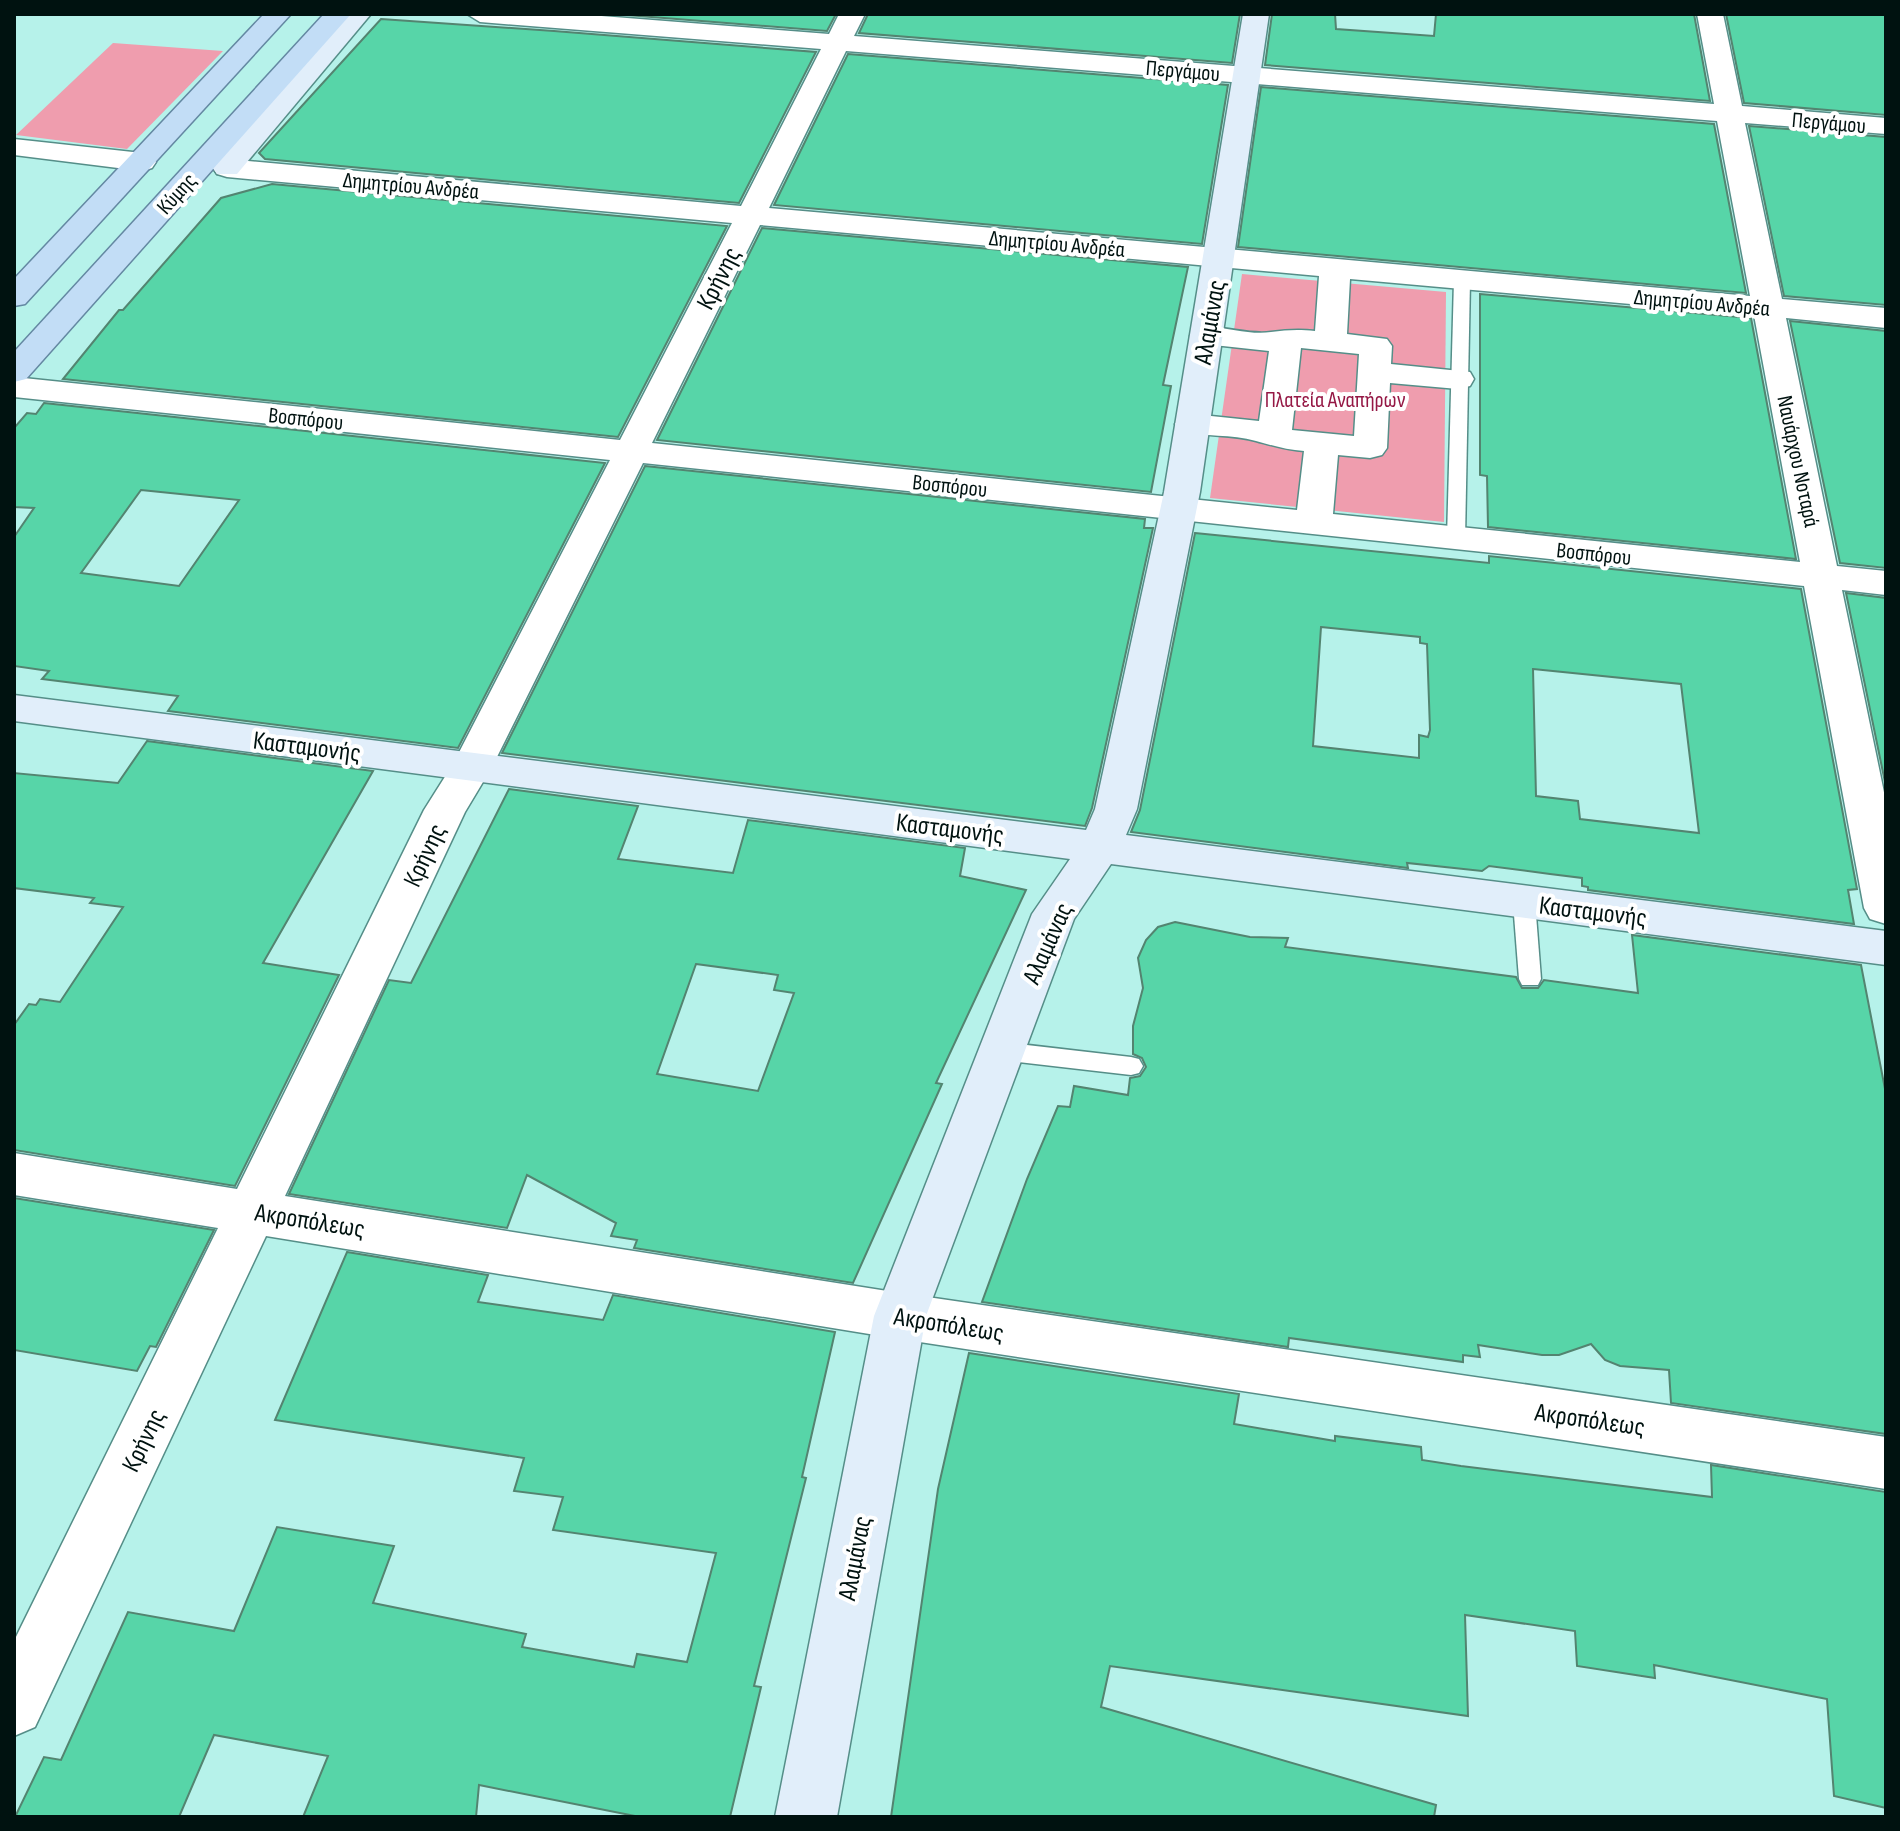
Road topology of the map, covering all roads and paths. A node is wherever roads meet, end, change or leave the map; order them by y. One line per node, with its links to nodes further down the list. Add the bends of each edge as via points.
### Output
1 (276, 14): 12 (main road, Κύμης)
2 (338, 14): 24 (main road, Κύμης)
3 (358, 14): 13 (street, Κύμης)
4 (480, 14): 7 (street, Περγάμου)
5 (1256, 14): 8 (street, Αλαμάνας)
6 (1710, 14): 9 (street, Ναυάρχου Νοταρά)
7 (846, 27): 8 (street, Περγάμου); 14 (street, Κρήνης)
8 (1247, 75): 9 (street, Περγάμου); 15 (street, Αλαμάνας)
9 (1728, 113): 10 (street, Περγάμου); 19 (street, Ναυάρχου Νοταρά)
10 (1886, 126)
11 (14, 147): 12 (street)
12 (142, 162): 18 (main road, Κύμης)
13 (227, 168): 14 (street, Δημητρίου Ανδρέα); 24 (main road, via 87,312)
14 (750, 216): 15 (street, Δημητρίου Ανδρέα); 32 (street, Κρήνης)
15 (1220, 258): 16 (street, Δημητρίου Ανδρέα); 21 (street, Αλαμάνας)
16 (1335, 268): 17 (street, Δημητρίου Ανδρέα); 22 (street)
17 (1462, 280): 19 (street, Δημητρίου Ανδρέα); 27 (lane)
18 (14, 297)
19 (1769, 308): 20 (street, Δημητρίου Ανδρέα); 36 (street, Ναυάρχου Νοταρά)
20 (1886, 318)
21 (1206, 336): 23 (street); 29 (street, Αλαμάνας)
22 (1330, 342): 23 (street, via 1286,337); 26 (street, via 1376,346)
23 (1286, 343): 30 (street)
24 (39, 345): 25 (main road, Κύμης)
25 (14, 372)
26 (1375, 372): 27 (street); 31 (street, via 1370,448)
27 (1458, 379): 35 (lane)
28 (14, 387): 32 (street, Βοσπόρου)
29 (1192, 424): 30 (street); 33 (street, Αλαμάνας)
30 (1275, 433): 31 (street, via 1274,438)
31 (1322, 443): 34 (street)
32 (630, 452): 33 (street, Βοσπόρου); 39 (street, Κρήνης)
33 (1177, 509): 34 (street, Βοσπόρου); 40 (street, Αλαμάνας, via 1116,809)
34 (1314, 523): 35 (street, Βοσπόρου)
35 (1456, 539): 36 (street, Βοσπόρου)
36 (1823, 577): 37 (street, Βοσπόρου); 42 (street, Ναυάρχου Νοταρά)
37 (1886, 583)
38 (14, 708): 39 (street, Κασταμονής)
39 (472, 767): 40 (street, Κασταμονής); 48 (street, Κρήνης, via 445,810)
40 (1100, 848): 41 (street, Κασταμονής); 45 (street, Αλαμάνας, via 1054,914)
41 (1524, 902): 43 (street, Κασταμονής); 44 (lane)
42 (1886, 908)
43 (1886, 948)
44 (1530, 979)
45 (1002, 1051): 46 (lane); 49 (street, Αλαμάνας)
46 (1131, 1066)
47 (14, 1174): 48 (street, Ακροπόλεως)
48 (254, 1211): 49 (street, Ακροπόλεως); 51 (street, Κρήνης)
49 (900, 1316): 50 (street, Ακροπόλεως); 52 (street, Αλαμάνας)
50 (1886, 1463)
51 (14, 1705)
52 (806, 1817)

